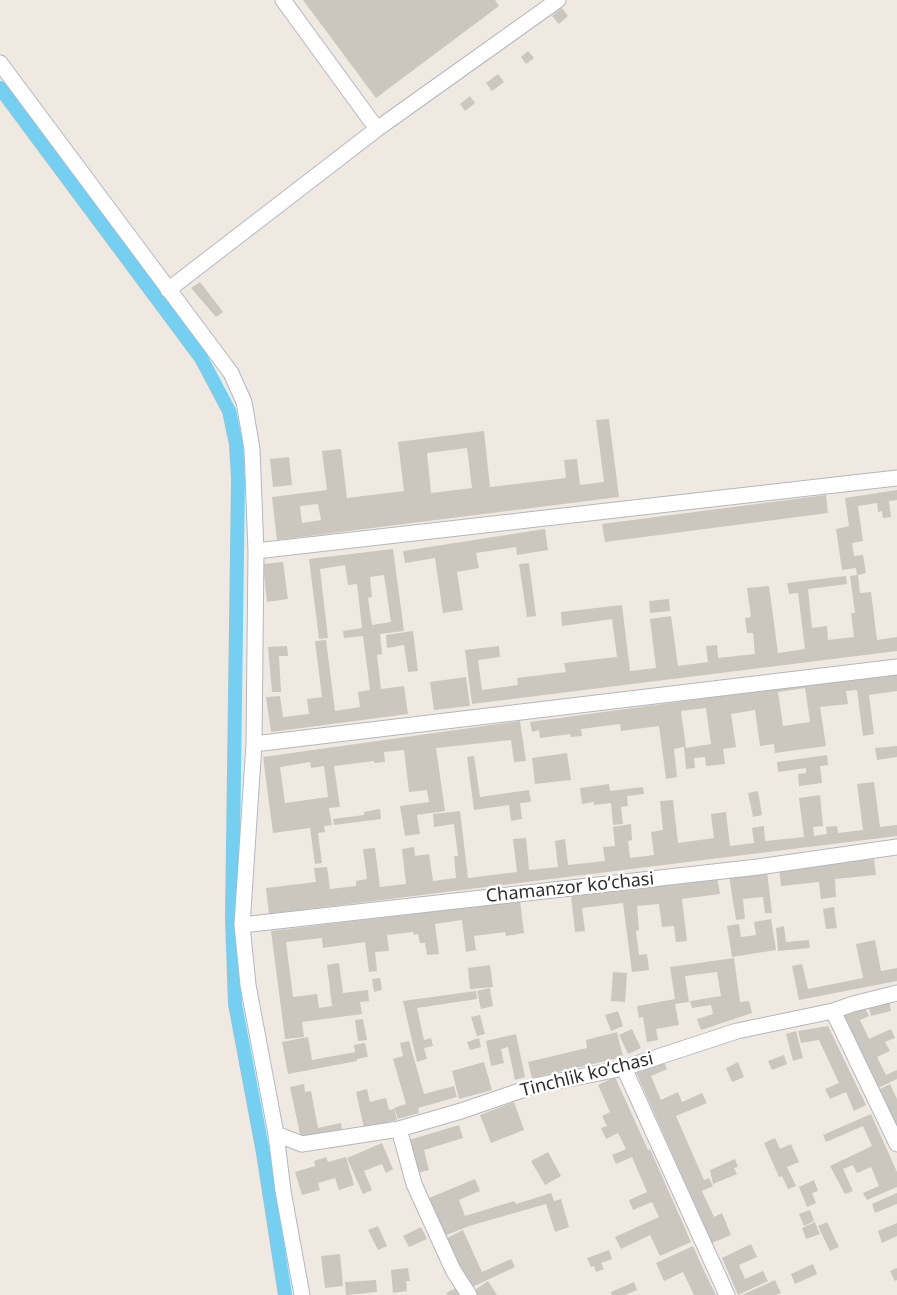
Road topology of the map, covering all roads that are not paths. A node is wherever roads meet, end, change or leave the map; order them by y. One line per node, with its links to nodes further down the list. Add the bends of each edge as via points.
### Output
1 (283, 0): 4 (street)
2 (558, 0): 4 (street)
3 (0, 63): 5 (street)
4 (377, 129): 5 (street)
5 (168, 290): 7 (street, via 231,373 244,402 252,449)
6 (897, 478): 7 (street)
7 (256, 551): 9 (street)
8 (897, 667): 9 (street)
9 (254, 744): 11 (street)
10 (897, 847): 11 (street, Chamanzor koʻchasi, via 758,867)
11 (242, 925): 16 (street, via 248,985)
12 (897, 993): 13 (street, Tinchlik koʻchasi)
13 (833, 1011): 14 (street, Tinchlik koʻchasi, via 737,1031); 17 (street)
14 (624, 1068): 15 (street, Tinchlik koʻchasi, via 534,1086); 20 (street)
15 (399, 1128): 16 (street, Tinchlik koʻchasi, via 302,1144); 19 (street, via 414,1184 453,1270)
16 (276, 1134): 18 (street)
17 (897, 1144)
18 (302, 1295)
19 (469, 1295)
20 (727, 1295)

